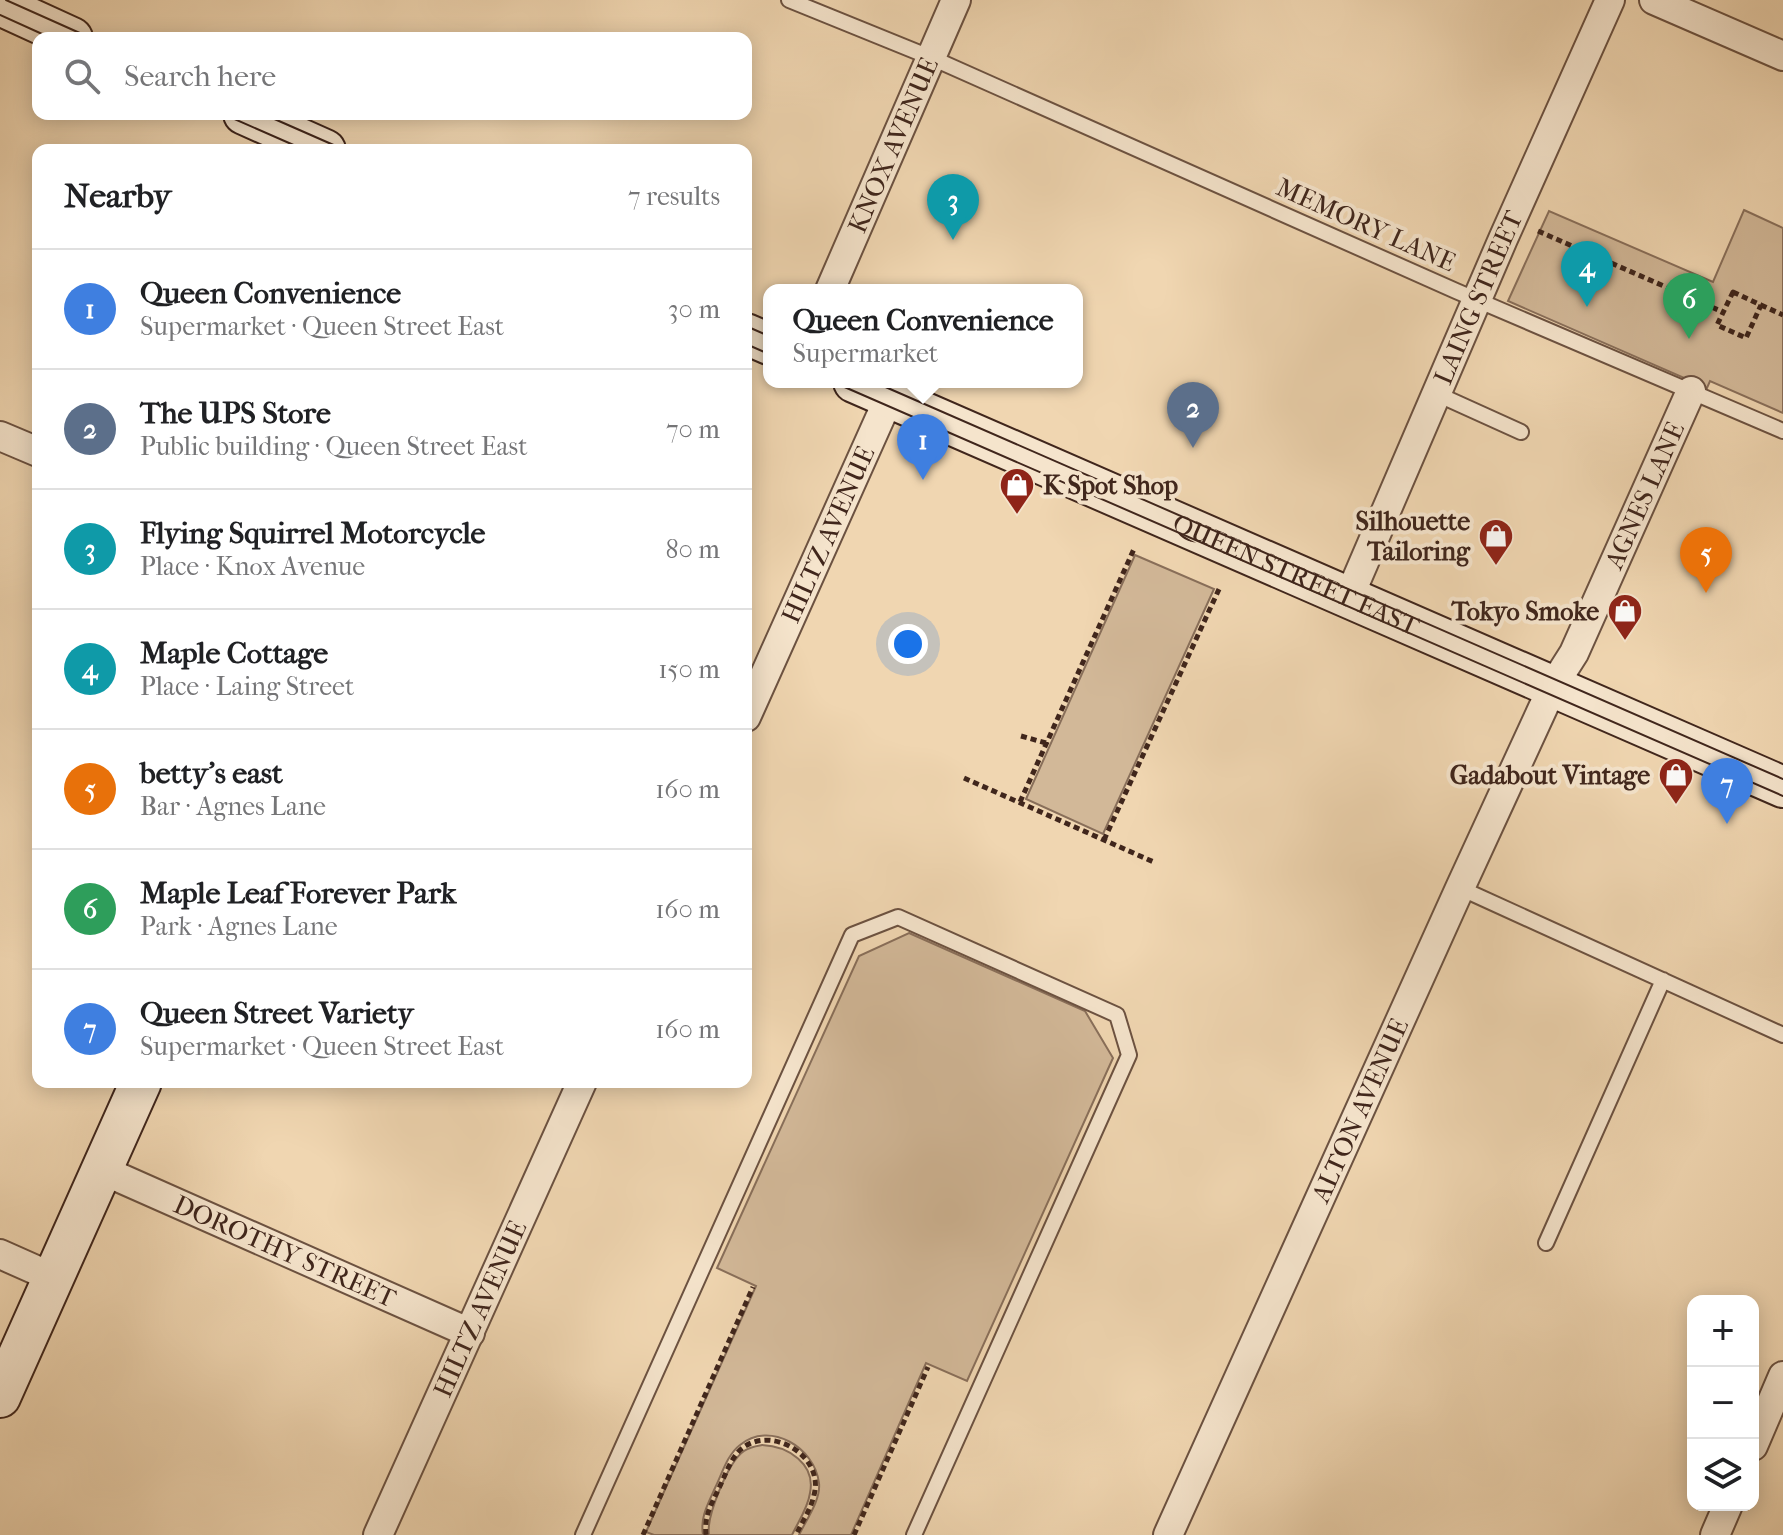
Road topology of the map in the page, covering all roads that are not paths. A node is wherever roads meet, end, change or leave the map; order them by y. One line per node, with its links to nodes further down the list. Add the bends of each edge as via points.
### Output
1 (789, 0): 8 (lane, MEMORY LANE)
2 (956, 0): 8 (street, KNOX AVENUE)
3 (1610, 0): 12 (street, LAING STREET)
4 (1654, 0): 7 (street)
5 (0, 5): 6 (main road)
6 (59, 32)
7 (1783, 56)
8 (932, 58): 11 (street, KNOX AVENUE); 12 (lane, MEMORY LANE)
9 (258, 120): 10 (main road)
10 (312, 144)
11 (833, 284)
12 (1477, 300): 14 (lane, MEMORY LANE); 15 (street, LAING STREET)
13 (872, 390): 20 (main road, QUEEN STREET EAST); 22 (street, HILTZ AVENUE)
14 (1691, 391): 16 (lane, MEMORY LANE); 21 (street, AGNES LANE, via 1574,653)
15 (1437, 394): 17 (lane); 20 (street, LAING STREET)
16 (1783, 431)
17 (1521, 432)
18 (0, 436): 19 (street)
19 (32, 449)
20 (1349, 597): 21 (main road, QUEEN STREET EAST)
21 (1553, 686): 23 (main road, QUEEN STREET EAST); 24 (street, ALTON AVENUE)
22 (752, 701)
23 (1783, 787)
24 (1460, 888): 25 (lane); 41 (street, ALTON AVENUE)
25 (1663, 980): 26 (lane); 30 (lane)
26 (1783, 1035)
27 (138, 1088): 29 (main road)
28 (579, 1088): 33 (street, HILTZ AVENUE)
29 (102, 1170): 32 (main road); 33 (street, DOROTHY STREET)
30 (1546, 1243)
31 (0, 1254): 32 (street)
32 (54, 1278): 35 (main road)
33 (470, 1333): 38 (street, HILTZ AVENUE)
34 (1783, 1376): 36 (street)
35 (0, 1397)
36 (1756, 1439)
37 (1725, 1511): 42 (street)
38 (378, 1535)
39 (583, 1535): 40 (lane, via 852,935 898,917 1117,1015 1129,1055)
40 (914, 1535)
41 (1168, 1535)
42 (1715, 1535)

